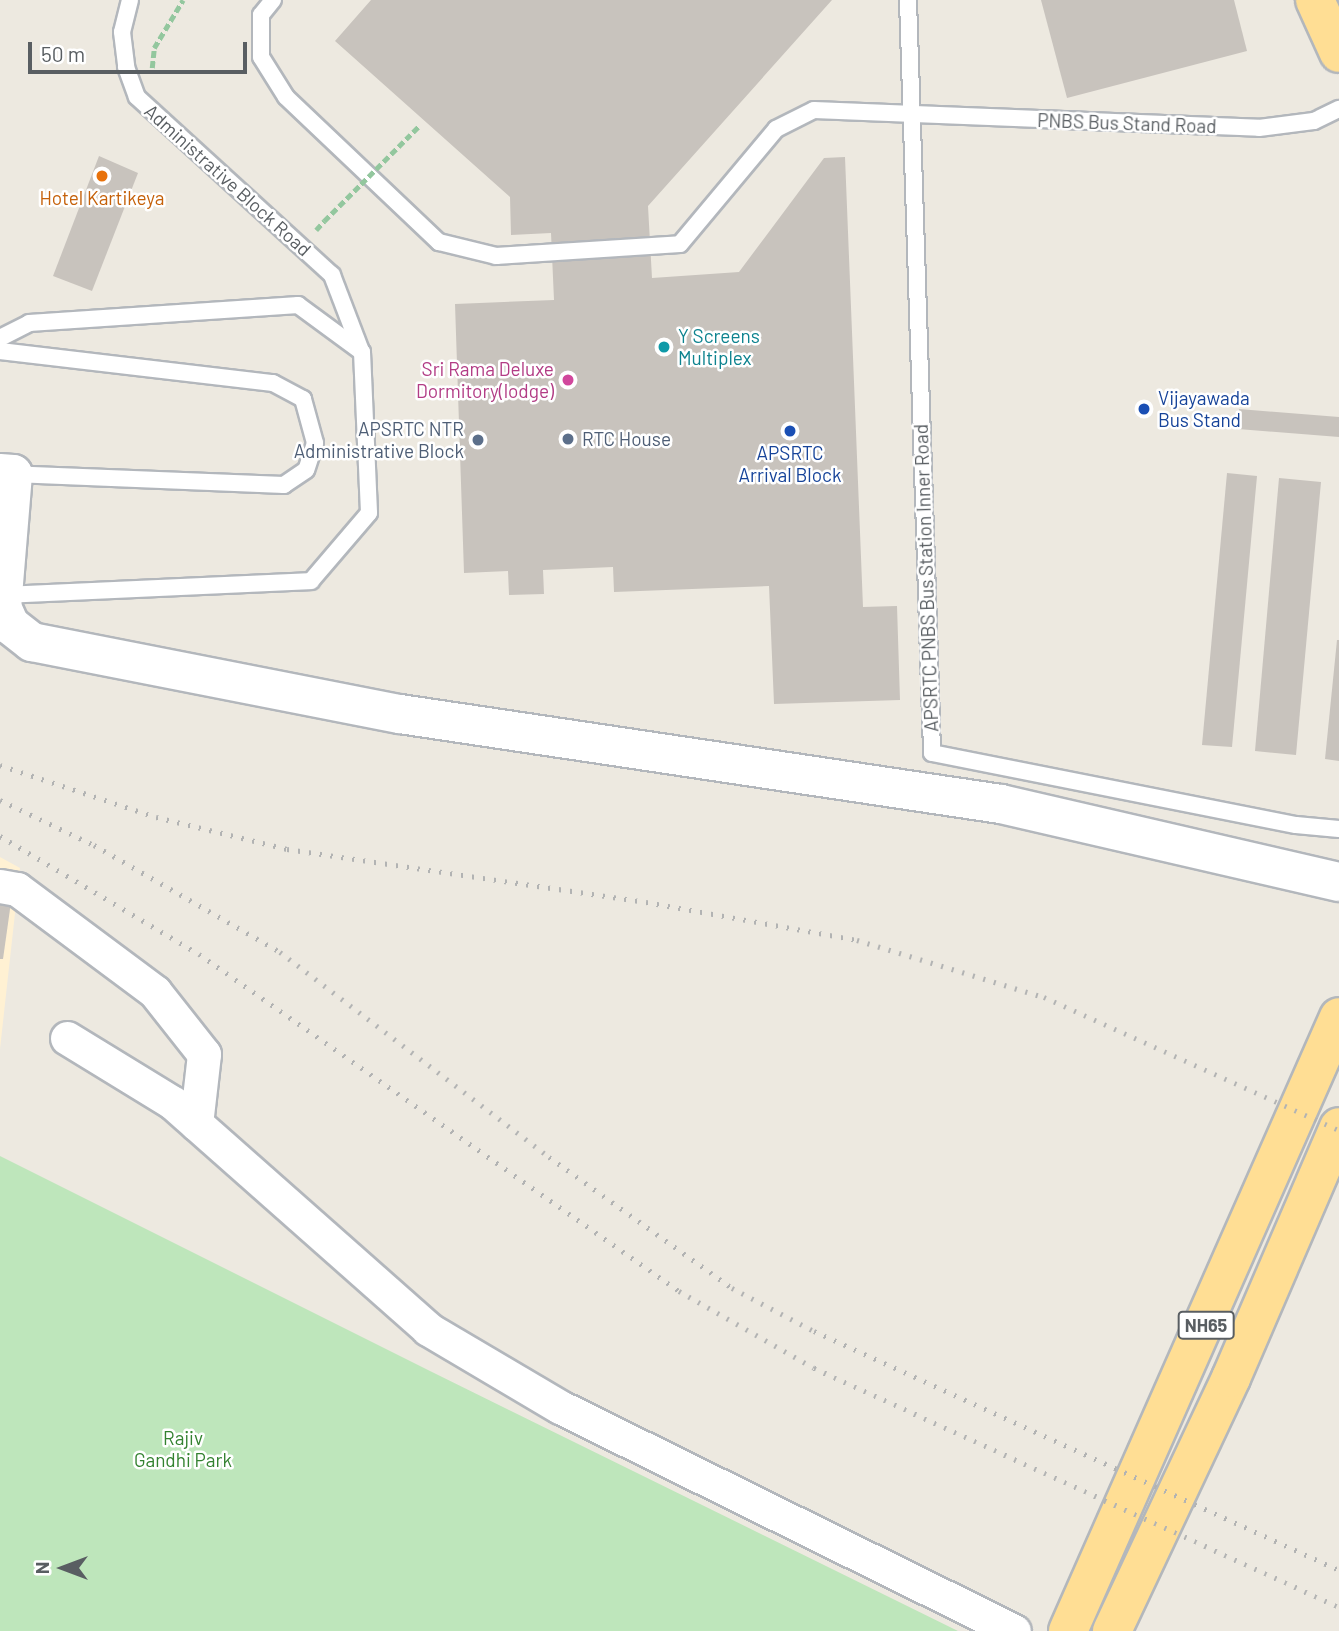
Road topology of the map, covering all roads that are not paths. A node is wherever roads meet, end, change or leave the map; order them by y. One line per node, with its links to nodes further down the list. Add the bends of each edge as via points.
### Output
1 (130, 0): 10 (lane, Administrative Block Road, via 122,32 126,67 137,97 332,275)
2 (273, 0): 7 (lane, via 261,15 261,57 286,97 439,242 496,256 681,244 776,129 814,110)
3 (908, 0): 7 (lane, APSRTC PNBS Bus Station Inner Road)
4 (1315, 0): 5 (highway)
5 (1339, 52)
6 (1339, 109): 7 (lane, PNBS Bus Stand Road, via 1314,121 1259,128)
7 (911, 116): 13 (lane, APSRTC PNBS Bus Station Inner Road, via 932,753 1296,825)
8 (0, 338): 10 (lane, via 29,323 298,305)
9 (0, 351): 11 (lane, via 273,383 303,399 315,443 306,470 284,485)
10 (362, 352): 12 (lane, Administrative Block Road, via 369,513 311,581)
11 (7, 473): 12 (street)
12 (2, 595): 14 (street, via 10,625 32,642 400,714 1001,804)
13 (1339, 829)
14 (1339, 882)
15 (0, 886): 18 (street, via 18,889 155,992 205,1054)
16 (1339, 1017): 21 (highway, NH65)
17 (67, 1038): 18 (street, via 173,1103)
18 (196, 1125): 20 (street, via 428,1329 560,1408)
19 (1339, 1127): 22 (highway, NH65, via 1231,1378)
20 (1014, 1631)
21 (1068, 1631)
22 (1112, 1631)

